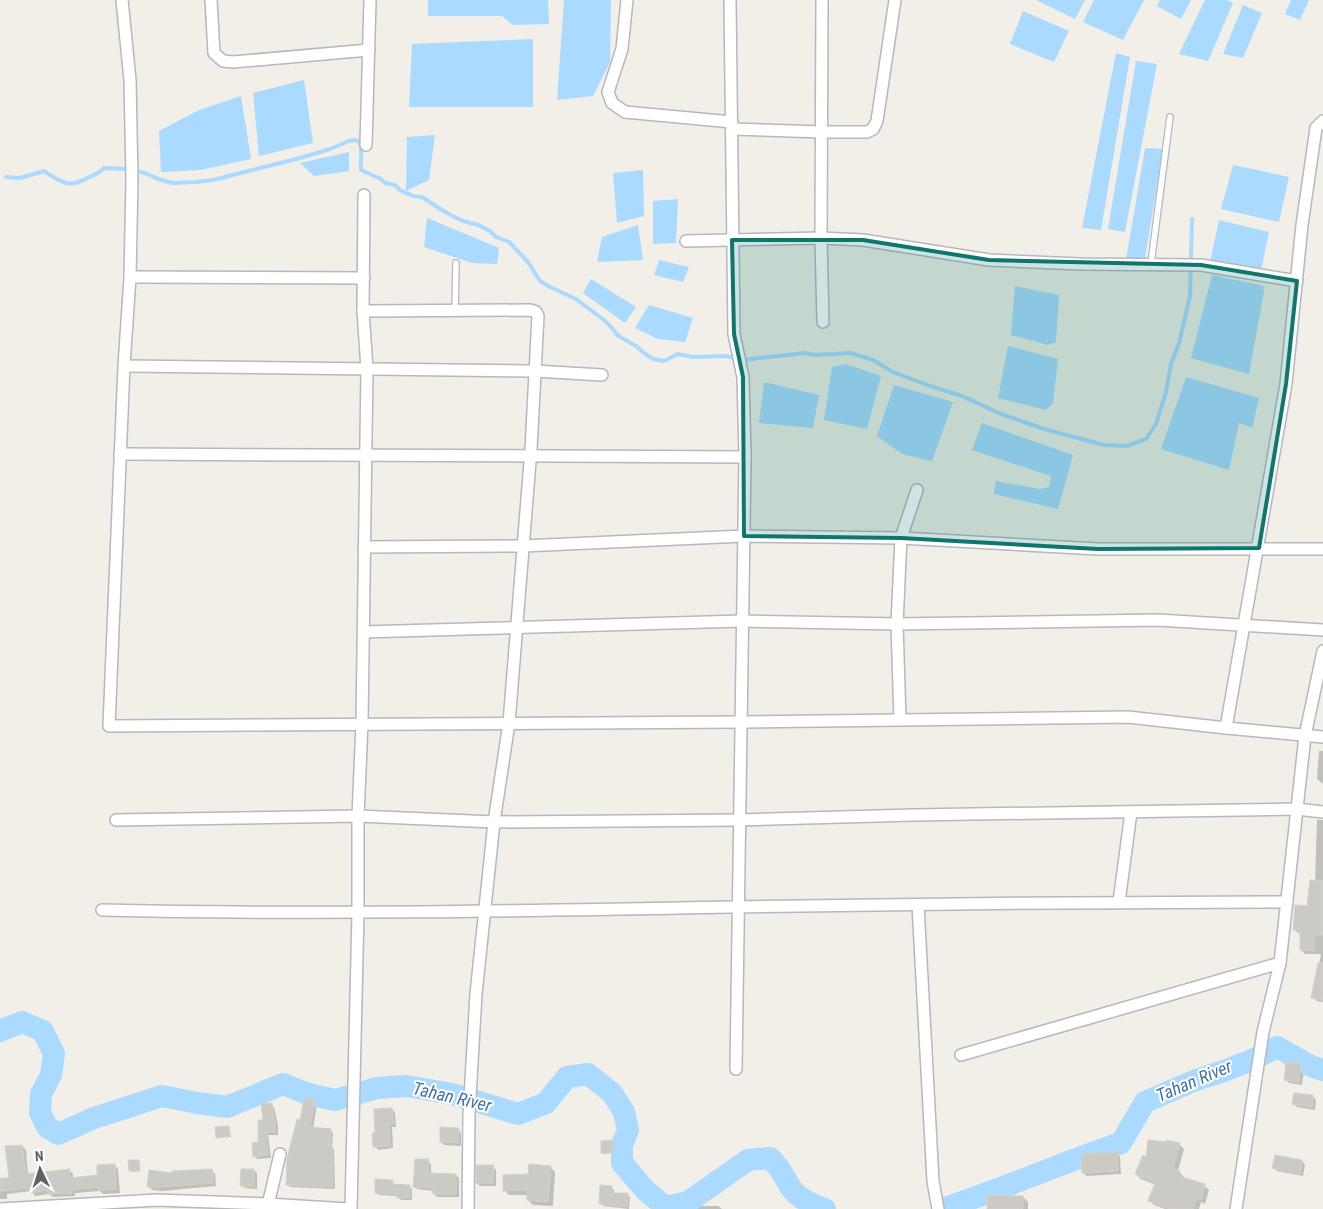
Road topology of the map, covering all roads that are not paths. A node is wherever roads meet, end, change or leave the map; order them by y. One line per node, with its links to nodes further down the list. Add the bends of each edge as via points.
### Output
1 (122, 0): 20 (street, via 130,80)
2 (211, 0): 8 (street, via 214,53 223,61)
3 (370, 0): 8 (street)
4 (627, 0): 11 (street, via 622,49 608,92 612,103 624,112)
5 (730, 0): 11 (street)
6 (822, 0): 12 (street)
7 (895, 0): 12 (street, via 877,121 873,129 867,132)
8 (369, 50): 13 (street)
9 (1170, 117): 19 (lane)
10 (1323, 120): 22 (street, via 1316,128)
11 (732, 126): 12 (street); 16 (street)
12 (822, 132): 15 (street)
13 (366, 145)
14 (364, 195): 21 (street)
15 (821, 238): 16 (street); 19 (street, via 863,240 989,260); 25 (street)
16 (732, 240): 17 (street); 33 (street, via 734,334 743,377)
17 (686, 241)
18 (456, 263): 23 (lane)
19 (1151, 263): 22 (street, via 1201,265)
20 (130, 277): 21 (street); 26 (street)
21 (364, 278): 24 (street)
22 (1297, 281): 39 (street, via 1286,384)
23 (455, 310): 24 (street); 28 (street, via 536,312)
24 (363, 311): 27 (street)
25 (823, 322)
26 (124, 366): 27 (street); 30 (street)
27 (367, 369): 28 (street); 31 (street)
28 (535, 371): 29 (street); 32 (street)
29 (602, 375)
30 (120, 454): 31 (street); 50 (street, via 109,726)
31 (366, 455): 32 (street); 38 (street)
32 (530, 457): 33 (street); 37 (street)
33 (745, 457): 35 (street)
34 (918, 490): 36 (street)
35 (744, 536): 36 (street); 37 (street); 41 (street)
36 (901, 538): 39 (street, via 1098,549); 42 (street)
37 (524, 546): 38 (street); 44 (street)
38 (364, 547): 46 (street)
39 (1259, 548): 40 (street); 43 (street)
40 (1323, 549)
41 (742, 621): 42 (street); 44 (street); 49 (street)
42 (897, 624): 43 (street, via 1158,620); 48 (street)
43 (1245, 625): 45 (street); 52 (street)
44 (517, 627): 46 (street); 51 (street)
45 (1323, 630)
46 (363, 632): 50 (street)
47 (1323, 651): 53 (street)
48 (900, 720): 49 (street); 52 (street, via 1128,716)
49 (741, 722): 51 (street); 60 (street)
50 (362, 723): 51 (street); 58 (street)
51 (509, 723): 61 (street)
52 (1226, 728): 53 (street)
53 (1305, 736): 54 (street); 55 (street)
54 (1323, 737)
55 (1297, 809): 56 (street); 57 (street); 63 (street)
56 (1131, 812): 60 (street); 62 (street)
57 (1323, 812)
58 (358, 816): 59 (street); 61 (street); 68 (street)
59 (116, 820)
60 (739, 820): 61 (street); 65 (street)
61 (494, 822): 67 (street)
62 (1119, 902): 63 (street); 64 (street)
63 (1287, 902): 69 (street)
64 (918, 905): 65 (street); 77 (street, via 933,1181)
65 (738, 907): 67 (street); 71 (street)
66 (102, 910): 68 (street)
67 (486, 911): 68 (street); 76 (street, via 476,994 469,1114)
68 (358, 912): 75 (street)
69 (1280, 963): 70 (street); 78 (street, via 1263,1032)
70 (961, 1055)
71 (736, 1069)
72 (280, 1154): 73 (street)
73 (268, 1206): 74 (street, via 157,1200); 75 (street)
74 (0, 1209)
75 (349, 1209)
76 (468, 1209)
77 (938, 1209)
78 (1236, 1209)

